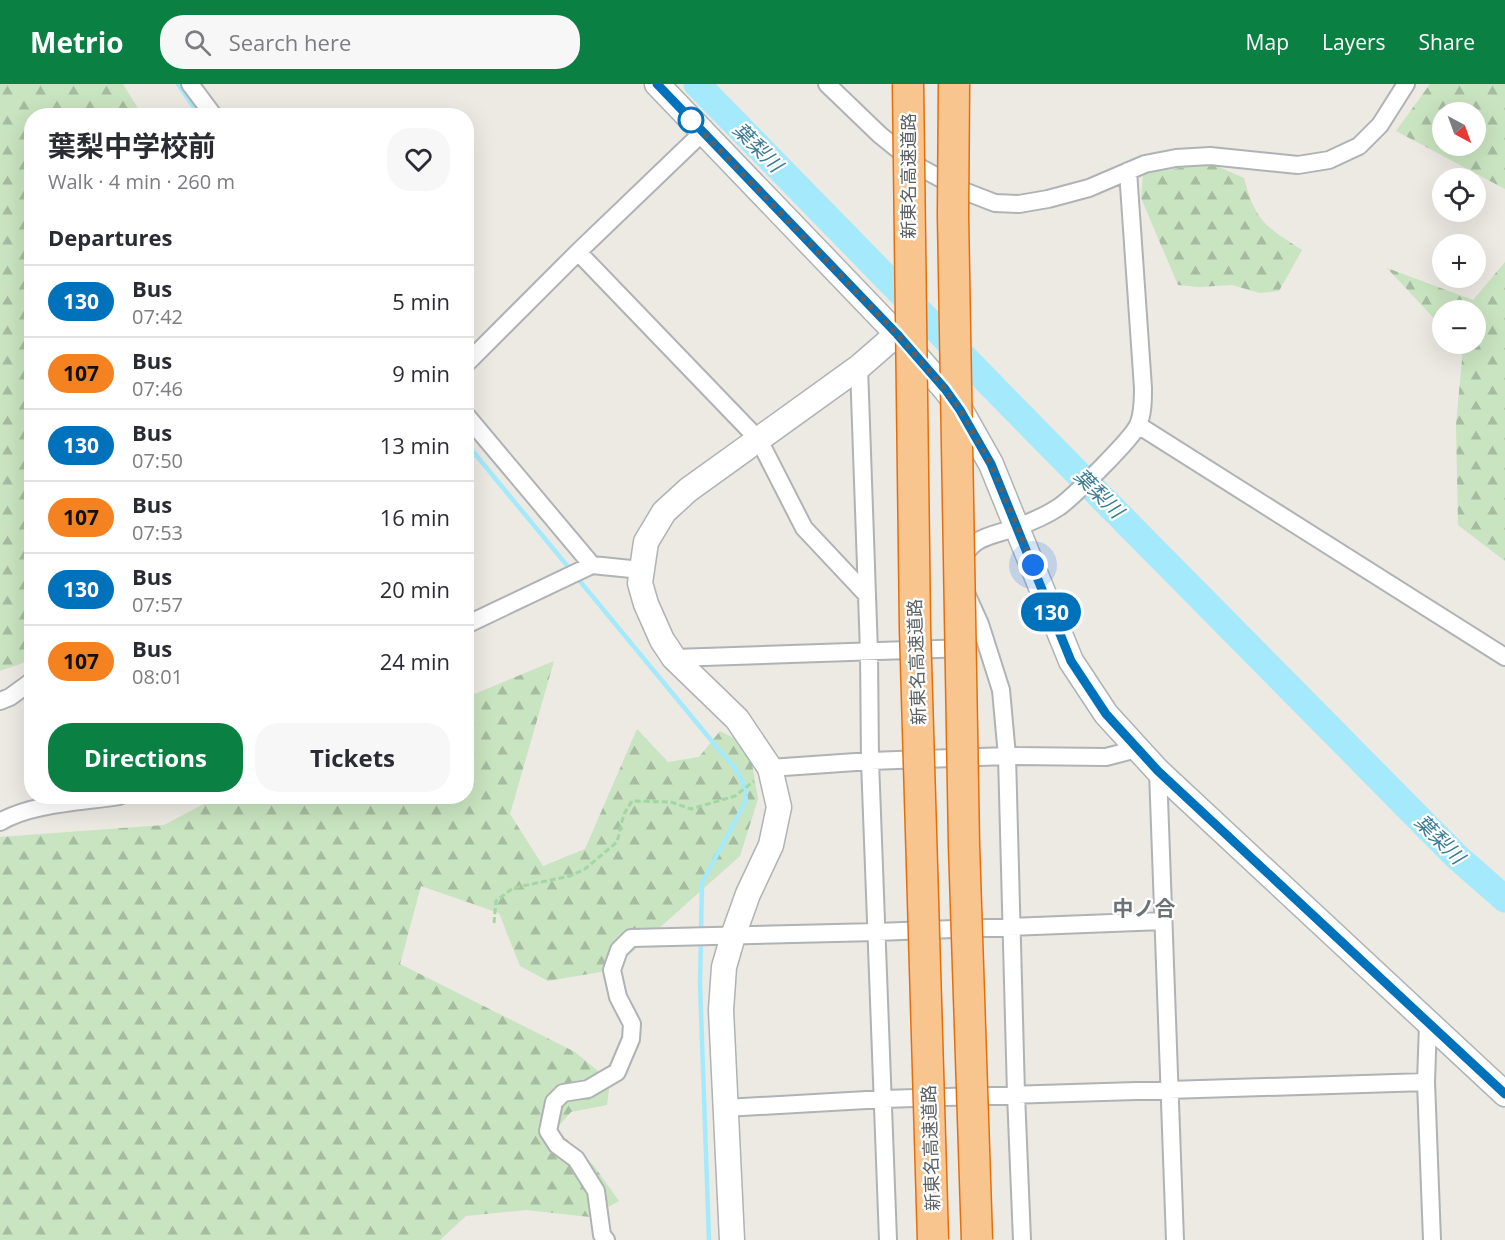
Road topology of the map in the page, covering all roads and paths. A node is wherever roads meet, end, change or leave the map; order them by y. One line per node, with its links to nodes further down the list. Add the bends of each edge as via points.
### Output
1 (190, 84): 7 (street)
2 (657, 84): 8 (main road)
3 (827, 84): 9 (street, via 921,168 994,203 1048,199 1089,188)
4 (908, 84): 50 (highway, 新東名高速道路, bridge, via 915,628)
5 (954, 84): 51 (highway, bridge, via 964,834)
6 (1406, 84): 9 (street, via 1380,124 1359,146 1329,160 1298,165 1210,156 1145,164)
7 (208, 108)
8 (703, 132): 10 (street); 11 (main road)
9 (1128, 171): 15 (street, via 1143,388)
10 (578, 252): 12 (street); 16 (street)
11 (897, 334): 13 (main road); 17 (main road, via 960,410 991,464)
12 (474, 356)
13 (859, 367): 16 (main road); 20 (street)
14 (474, 424): 18 (street)
15 (1138, 425): 17 (street, via 1126,442 1059,507); 24 (street)
16 (759, 440): 19 (main road, via 688,490 664,512 646,542); 20 (street, via 804,528)
17 (1017, 527): 22 (street, via 987,536 968,547 962,561 967,597); 28 (main road, via 1071,661 1106,714)
18 (592, 564): 19 (street); 21 (street)
19 (641, 570): 25 (main road, via 646,604)
20 (866, 594): 23 (street)
21 (474, 621)
22 (988, 648): 23 (street); 29 (street, via 1001,690)
23 (869, 652): 25 (street); 30 (street)
24 (1505, 657)
25 (674, 658): 31 (main road, via 737,719)
26 (24, 687): 27 (street)
27 (0, 701)
28 (1137, 749): 29 (street, via 1106,757); 32 (main road)
29 (1007, 756): 30 (street); 37 (street)
30 (870, 761): 31 (street); 38 (street)
31 (770, 768): 36 (path, via 735,796 691,809 671,802 632,801 624,814 617,842 585,869 570,876 513,888 496,901); 39 (main road, via 779,807 771,845)
32 (1158, 771): 35 (street); 40 (main road)
33 (69, 804): 34 (street, via 37,809)
34 (0, 822)
35 (1163, 921): 37 (street); 42 (street)
36 (495, 923)
37 (1012, 927): 38 (street); 43 (street)
38 (877, 932): 39 (street); 45 (street)
39 (733, 936): 46 (main road, via 724,968 721,1010); 47 (street, via 631,938 619,950 612,969 618,996 632,1024 631,1039 617,1072 588,1089 563,1092 554,1102 548,1131 557,1145 576,1159 596,1191)
40 (1428, 1023): 41 (street); 44 (main road)
41 (1426, 1082): 42 (street); 54 (street)
42 (1171, 1089): 43 (street); 53 (street)
43 (1016, 1094): 45 (street); 52 (street)
44 (1505, 1094)
45 (884, 1099): 46 (street); 49 (street)
46 (725, 1108): 48 (main road)
47 (606, 1240)
48 (732, 1240)
49 (888, 1240)
50 (933, 1240)
51 (977, 1240)
52 (1022, 1240)
53 (1175, 1240)
54 (1432, 1240)

